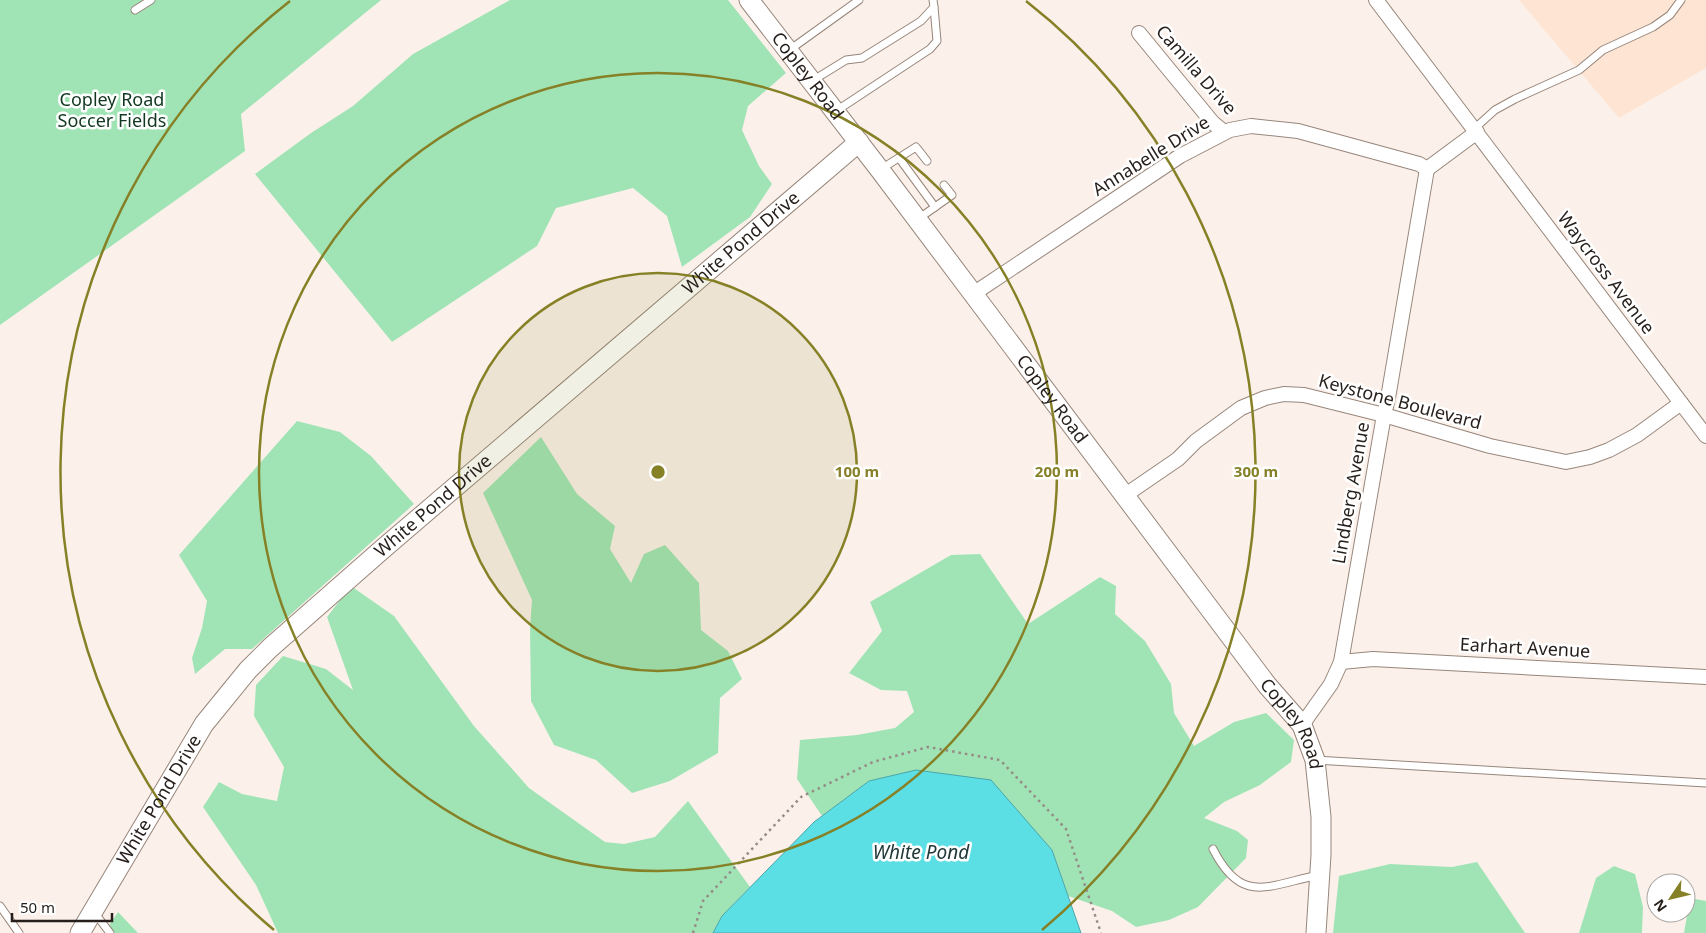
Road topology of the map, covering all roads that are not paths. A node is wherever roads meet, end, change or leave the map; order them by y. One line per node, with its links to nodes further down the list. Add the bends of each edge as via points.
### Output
1 (151, 0): 7 (lane)
2 (749, 0): 9 (main road, Copley Road)
3 (859, 0): 9 (lane)
4 (1376, 0): 12 (street, Waycross Avenue)
5 (1681, 0): 12 (lane, via 1670,15 1653,27 1603,50 1579,70 1514,99 1495,110)
6 (934, 3): 10 (lane, via 921,21 862,58 846,60); 11 (lane, via 937,41 930,49)
7 (135, 10)
8 (1139, 33): 13 (street, Camilla Drive)
9 (788, 51): 10 (main road, Copley Road)
10 (812, 82): 11 (main road, Copley Road)
11 (835, 111): 14 (main road, Copley Road)
12 (1475, 130): 17 (street); 23 (street, Waycross Avenue)
13 (1224, 132): 17 (street, Annabelle Drive, via 1251,126 1298,131 1419,164); 22 (street, Annabelle Drive, via 1180,156)
14 (859, 142): 18 (main road, Copley Road); 35 (main road, White Pond Drive, via 385,547 259,659 204,724)
15 (899, 158): 16 (lane, via 916,147); 18 (lane); 20 (lane)
16 (927, 161)
17 (1427, 169): 24 (street, Lindberg Avenue)
18 (880, 170): 21 (main road, Copley Road)
19 (944, 185): 20 (lane, via 952,195)
20 (935, 207): 21 (lane)
21 (917, 220): 22 (main road, Copley Road)
22 (973, 294): 26 (main road, Copley Road)
23 (1681, 403): 24 (street, Keystone Boulevard, via 1637,435 1609,450 1566,462 1490,446); 25 (street, Waycross Avenue)
24 (1384, 415): 26 (street, Keystone Boulevard, via 1304,395 1284,394 1265,398 1241,408 1196,441 1178,459); 27 (street, Lindberg Avenue)
25 (1706, 436)
26 (1124, 496): 29 (main road, Copley Road, via 1267,685)
27 (1341, 662): 28 (street, Earhart Avenue, via 1374,659); 29 (street, Lindberg Avenue, via 1331,684)
28 (1706, 677)
29 (1302, 725): 30 (main road, Copley Road)
30 (1315, 760): 31 (lane); 33 (main road, Copley Road, via 1321,817)
31 (1706, 783)
32 (1213, 849): 33 (lane, via 1226,872 1249,887)
33 (1319, 874): 39 (main road, Copley Road)
34 (0, 906): 36 (lane)
35 (93, 909): 37 (main road, White Pond Drive); 38 (lane)
36 (19, 933)
37 (80, 933)
38 (110, 933)
39 (1316, 933)

